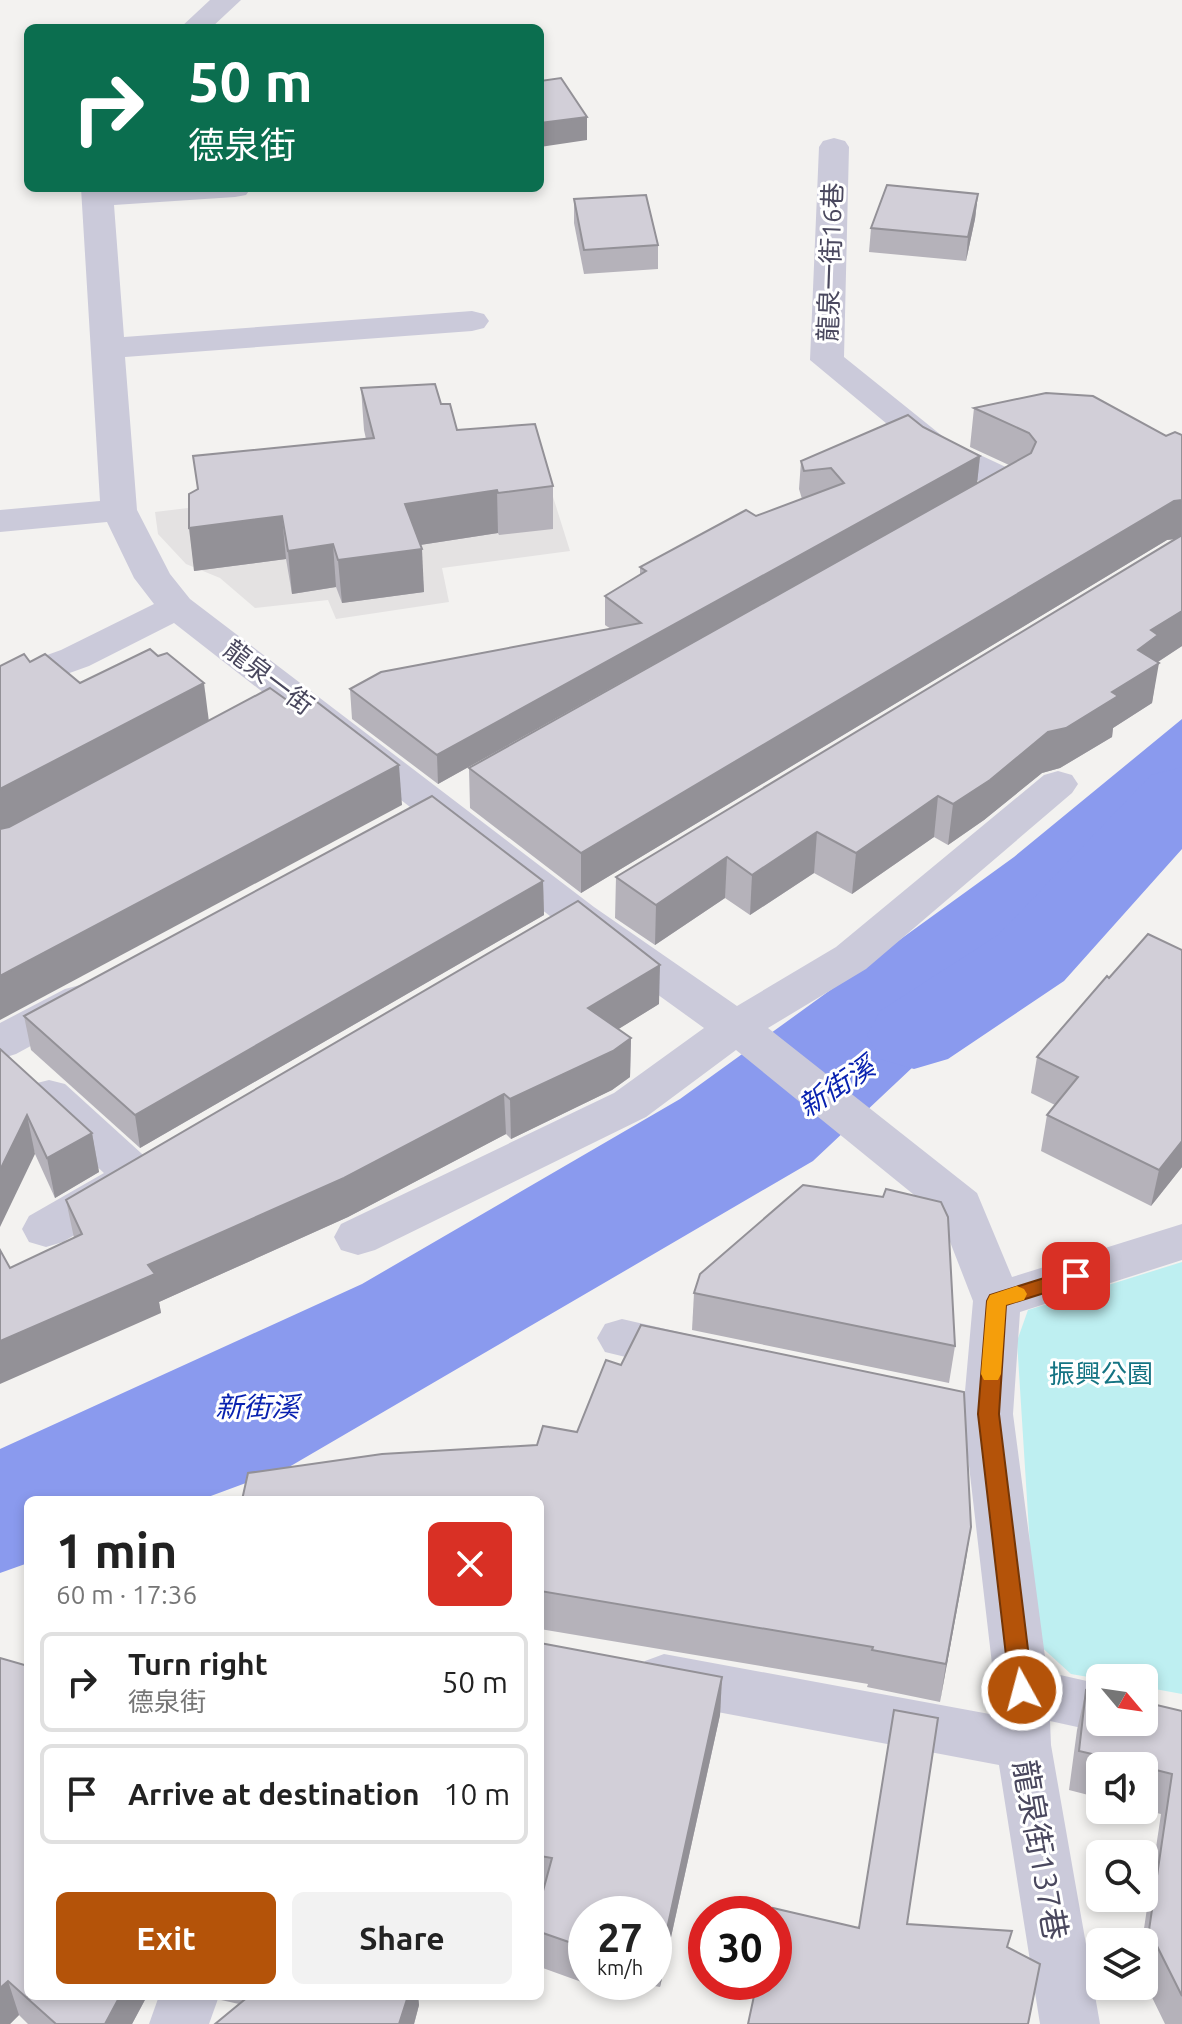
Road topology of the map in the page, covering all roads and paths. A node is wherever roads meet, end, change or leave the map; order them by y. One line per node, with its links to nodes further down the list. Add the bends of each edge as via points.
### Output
1 (227, 0): 2 (street)
2 (199, 24)
3 (834, 147): 10 (street, 龍泉一街16巷, via 827,360 934,446 1010,483)
4 (125, 192): 5 (street)
5 (97, 193): 7 (street, 龍泉一街)
6 (472, 321): 7 (street)
7 (107, 348): 8 (street, 龍泉一街)
8 (119, 510): 9 (street); 11 (street, 龍泉一街, via 153,578)
9 (0, 521)
10 (941, 521)
11 (177, 607): 12 (street, via 75,658); 13 (street, 龍泉一街)
12 (0, 686)
13 (295, 695): 14 (street); 16 (street, 龍泉一街)
14 (253, 718)
15 (1058, 784): 21 (street, via 851,958)
16 (449, 799): 17 (street); 18 (street, 龍泉一街)
17 (394, 830)
18 (593, 908): 19 (street); 21 (street, 龍泉一街)
19 (539, 940)
20 (112, 982): 22 (street)
21 (742, 1032): 25 (street, 龍泉一街); 28 (street, via 630,1105)
22 (0, 1043)
23 (0, 1051): 26 (street)
24 (176, 1151): 26 (street)
25 (906, 1163): 30 (street, 龍泉街137巷, via 960,1206)
26 (136, 1175): 27 (street)
27 (46, 1229)
28 (358, 1237)
29 (1182, 1242): 30 (street)
30 (997, 1301): 34 (street, 龍泉街137巷, via 965,1409)
31 (622, 1338): 32 (street)
32 (729, 1360)
33 (618, 1669): 36 (street)
34 (1022, 1690): 35 (street); 36 (street, 龍泉街137巷)
35 (1086, 1705)
36 (1023, 1745): 38 (street, 龍泉街137巷)
37 (188, 2000): 39 (street)
38 (1078, 2022)
39 (179, 2024)

